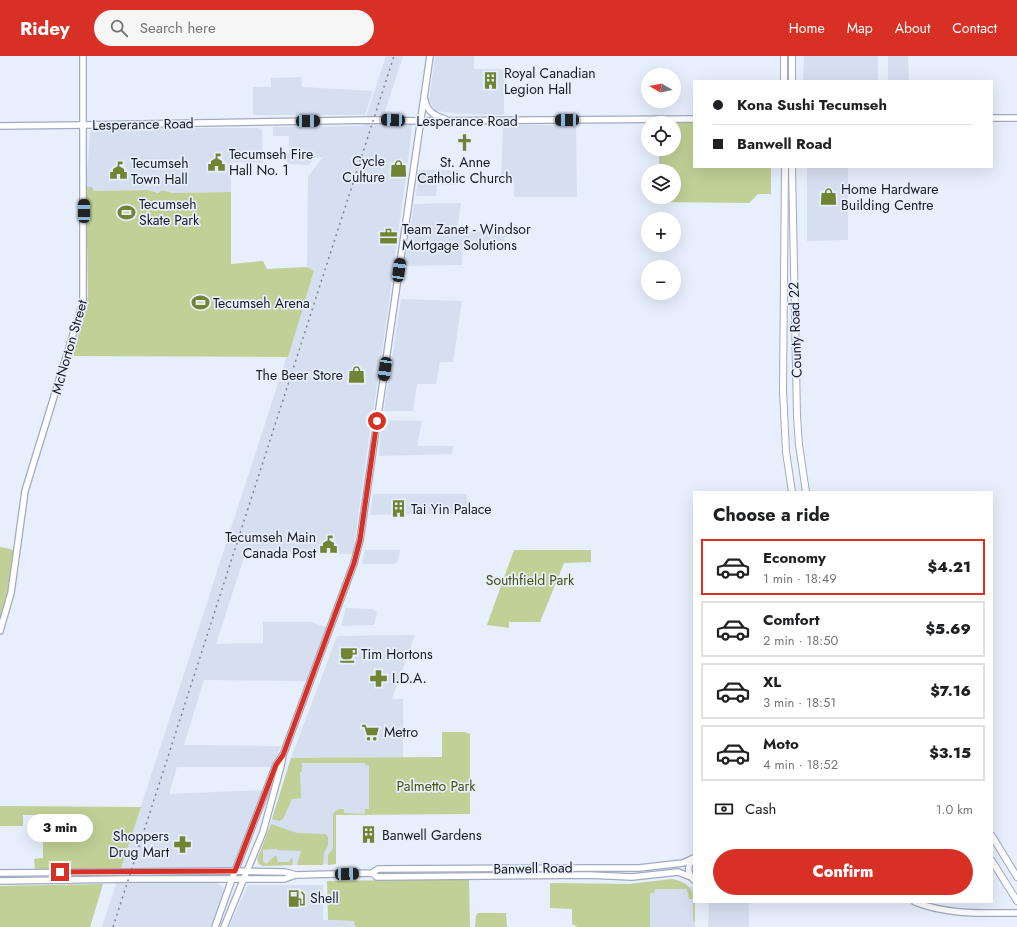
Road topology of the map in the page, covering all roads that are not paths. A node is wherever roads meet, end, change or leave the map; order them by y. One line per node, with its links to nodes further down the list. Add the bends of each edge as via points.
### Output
1 (83, 56): 13 (main road, McNorton Street)
2 (430, 56): 7 (main road)
3 (784, 56): 5 (main road)
4 (792, 56): 6 (main road)
5 (784, 80)
6 (792, 80)
7 (424, 94): 11 (main road); 12 (main road, via 426,105 432,113)
8 (693, 118): 12 (main road, Lesperance Road)
9 (993, 118): 10 (main road)
10 (1017, 118)
11 (421, 121): 12 (main road, Lesperance Road); 13 (main road, Lesperance Road); 20 (main road, via 360,540 353,567)
12 (449, 121)
13 (84, 125): 14 (main road, Lesperance Road); 19 (main road, McNorton Street, via 83,302 25,491 11,593)
14 (0, 126)
15 (785, 168): 17 (main road, County Road 22, via 784,414)
16 (792, 168): 18 (main road, County Road 22, via 798,430)
17 (792, 491)
18 (806, 491)
19 (0, 631)
20 (283, 755): 25 (main road, via 276,765); 26 (main road, via 263,832)
21 (993, 838): 30 (main road)
22 (693, 858): 28 (main road, Banwell Road, via 677,864 639,868 378,870)
23 (693, 860): 31 (main road, via 689,868)
24 (993, 863): 35 (main road)
25 (235, 871): 26 (main road, Banwell Road); 27 (main road, Banwell Road); 32 (main road)
26 (247, 871): 29 (main road, Banwell Road, via 286,872); 33 (main road)
27 (0, 873)
28 (372, 873): 29 (main road, Banwell Road); 31 (main road, Banwell Road, via 377,877 628,877 678,872)
29 (296, 875): 33 (main road, Banwell Road, via 284,879)
30 (1017, 877)
31 (693, 878)
32 (232, 879): 33 (main road, Banwell Road); 34 (main road, Banwell Road); 38 (main road)
33 (243, 879): 39 (main road)
34 (0, 881)
35 (1017, 901)
36 (919, 903): 37 (main road, via 951,912)
37 (1017, 913)
38 (215, 927)
39 (224, 927)

